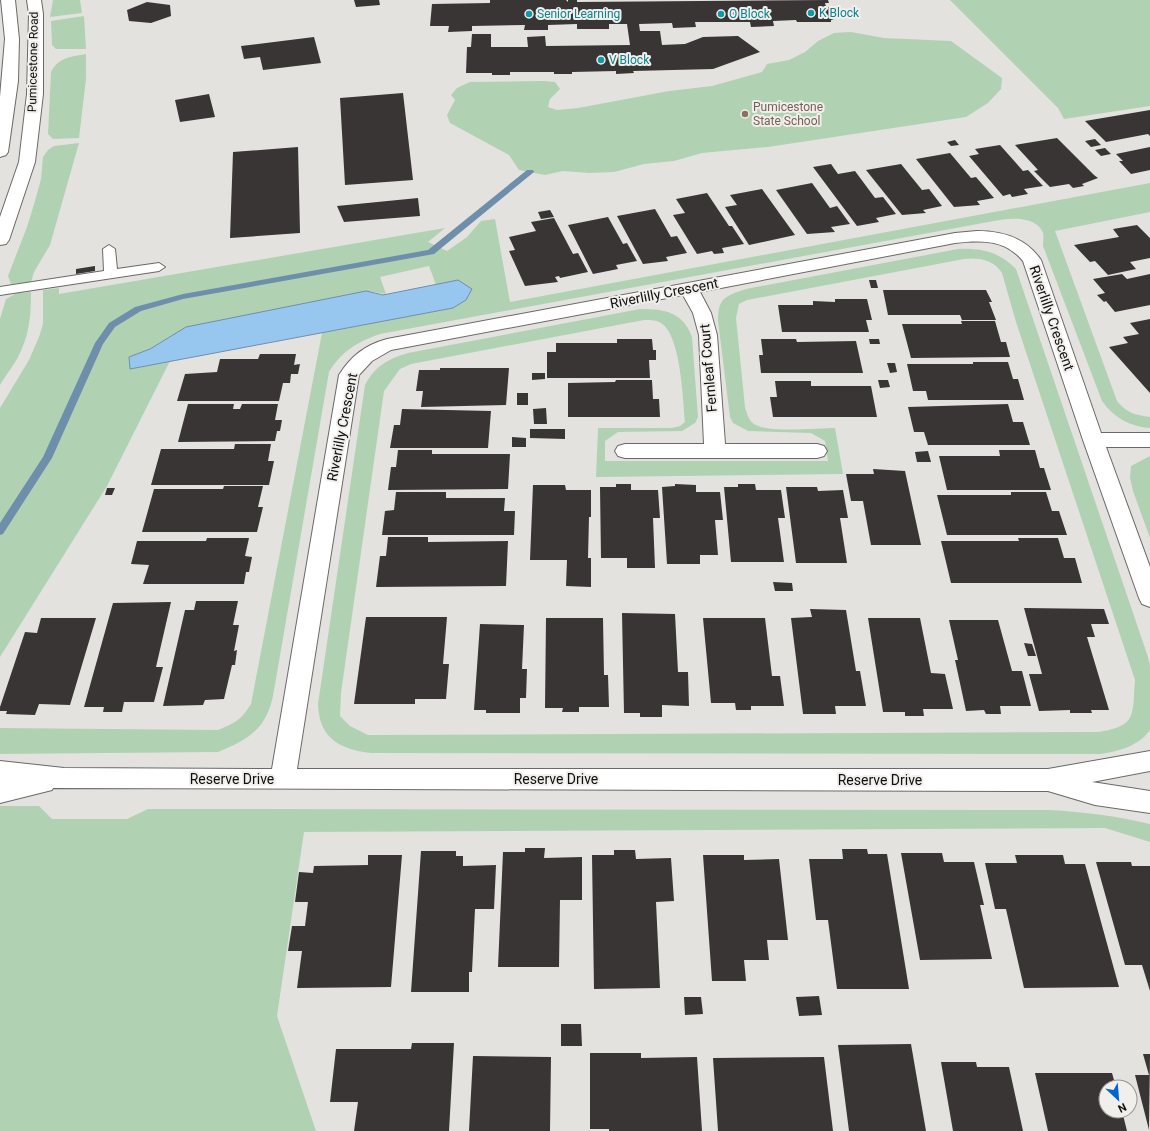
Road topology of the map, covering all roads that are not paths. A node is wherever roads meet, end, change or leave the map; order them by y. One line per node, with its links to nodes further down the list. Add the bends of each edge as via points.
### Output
1 (8, 0): 3 (street, Pumicestone Road, via 12,39 10,81)
2 (34, 0): 4 (street, Pumicestone Road, via 35,94 27,162 16,200)
3 (0, 152)
4 (0, 240)
5 (109, 249): 7 (lane)
6 (159, 268): 7 (lane)
7 (111, 275): 9 (lane)
8 (689, 289): 10 (street, Riverlilly Crescent, via 956,238 983,235 1001,237 1026,251 1032,260); 12 (street, Fernleaf Court, via 702,312 708,335); 19 (street, Riverlilly Crescent, via 387,345 374,350 353,366 345,398)
9 (0, 291)
10 (1093, 440): 11 (street); 15 (street, Riverlilly Crescent)
11 (1150, 440)
12 (715, 450): 13 (street); 14 (street)
13 (625, 451)
14 (816, 451)
15 (1150, 598)
16 (1150, 761): 20 (street, Reserve Drive)
17 (0, 771): 18 (street, Reserve Drive)
18 (64, 778): 19 (street, Reserve Drive); 21 (street, Reserve Drive)
19 (283, 779): 20 (street, Reserve Drive)
20 (1048, 780): 22 (street, Reserve Drive, via 1095,794)
21 (0, 792)
22 (1150, 802)

